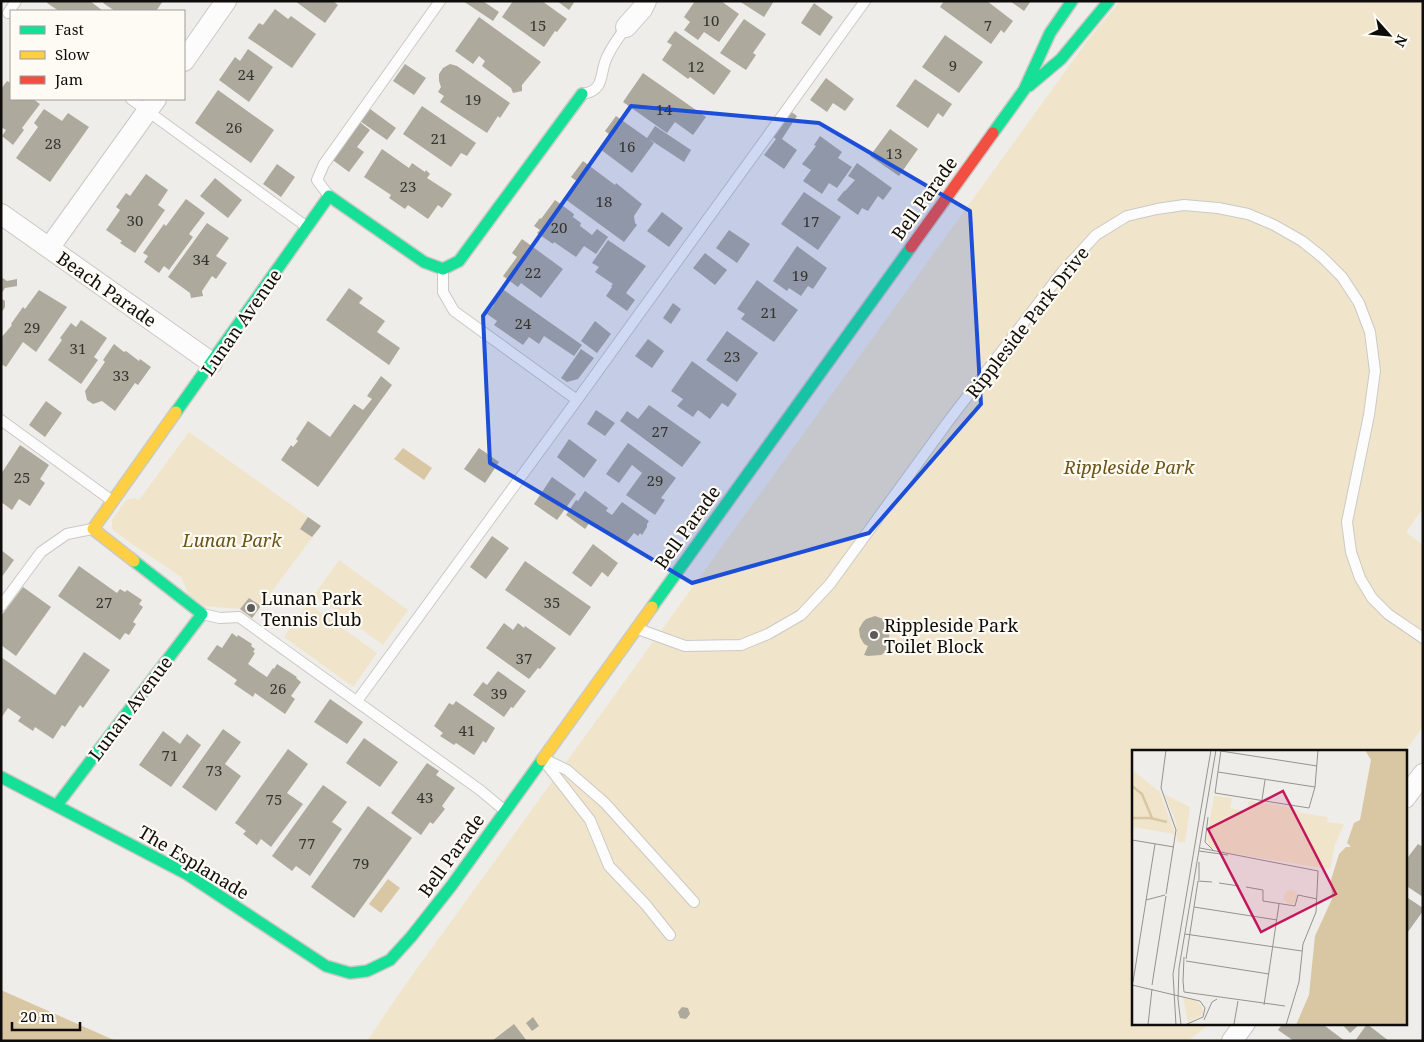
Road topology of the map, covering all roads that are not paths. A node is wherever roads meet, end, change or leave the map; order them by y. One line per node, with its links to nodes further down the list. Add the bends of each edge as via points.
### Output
1 (16, 1): 8 (lane)
2 (226, 1): 10 (street)
3 (440, 1): 15 (lane, via 324,164 317,180)
4 (646, 1): 9 (street)
5 (865, 1): 21 (lane)
6 (1072, 1): 11 (street, Bell Parade, via 1050,33)
7 (1109, 1): 11 (street, Bell Parade, via 1061,59)
8 (7, 12)
9 (626, 27): 12 (lane, via 606,59 598,86)
10 (185, 59)
11 (1024, 90): 27 (street, Bell Parade)
12 (582, 94): 19 (street, via 459,261)
13 (134, 100): 14 (lane)
14 (152, 105): 17 (lane); 18 (street)
15 (329, 196): 17 (street, Lunan Avenue); 19 (street, via 424,262)
16 (1, 214): 18 (street, Beach Parade)
17 (307, 228): 20 (street, Lunan Avenue)
18 (50, 248): 20 (street, Beach Parade)
19 (443, 269): 21 (lane, via 443,292 454,312)
20 (212, 363): 23 (street, Lunan Avenue)
21 (578, 400): 29 (lane)
22 (1, 420): 23 (lane)
23 (112, 501): 24 (street, Lunan Avenue)
24 (93, 529): 25 (lane, via 67,534 41,552); 26 (street)
25 (1, 606)
26 (202, 614): 29 (lane, via 220,618 239,617); 34 (street, Lunan Avenue)
27 (636, 629): 28 (lane, Rippleside Park Drive, via 685,646 741,645 801,615 830,584 1063,271 1096,235 1127,216 1184,206 1248,214 1274,225 1322,257 1342,277 1359,303 1370,332 1375,371 1348,522 1351,552 1360,578 1372,598 1388,614); 30 (street, Bell Parade)
28 (1423, 638)
29 (357, 701): 35 (lane)
30 (543, 758): 35 (street, Bell Parade); 36 (lane, via 567,770 605,803); 37 (lane, via 590,820 609,866)
31 (1423, 774): 33 (street)
32 (1, 777): 34 (street, The Esplanade)
33 (1406, 797)
34 (57, 805): 38 (street, The Esplanade, via 185,873 326,966 350,974)
35 (505, 811): 38 (street, Bell Parade, via 412,937 390,960)
36 (694, 902)
37 (670, 935)
38 (367, 971)
39 (1244, 1024): 40 (street)
40 (1232, 1041)

